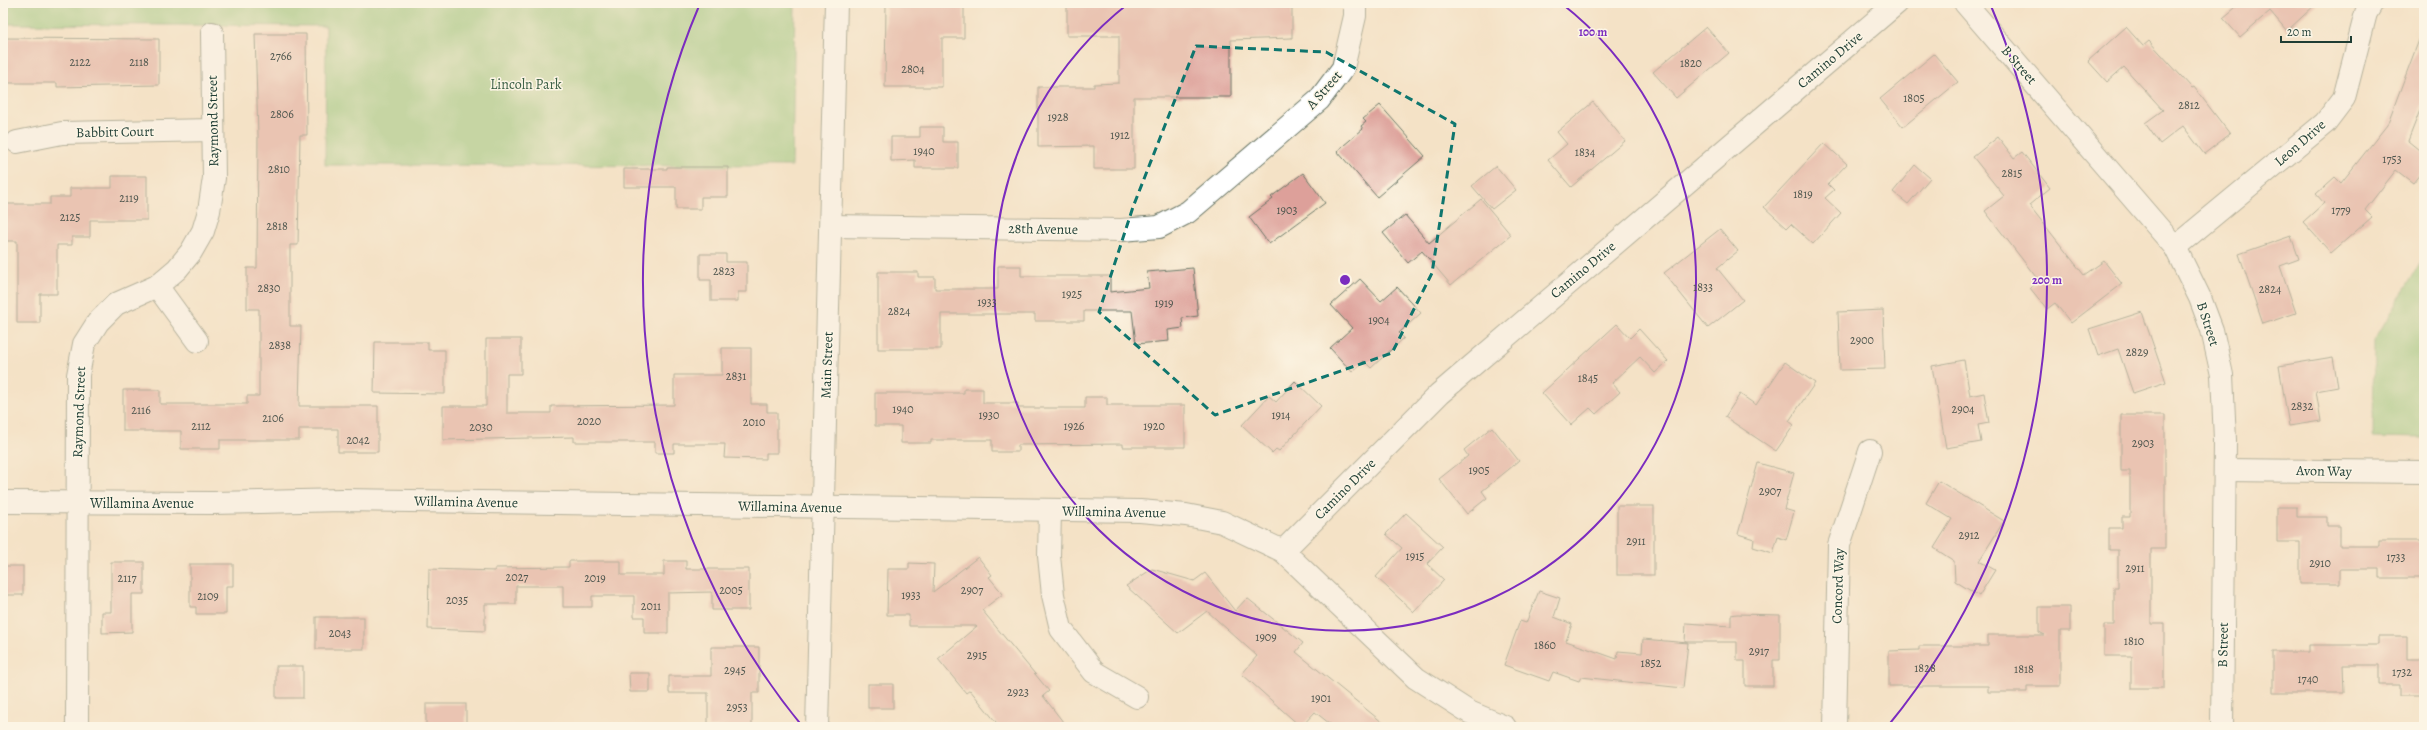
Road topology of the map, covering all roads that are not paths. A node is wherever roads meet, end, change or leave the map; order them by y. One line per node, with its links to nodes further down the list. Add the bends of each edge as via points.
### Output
1 (836, 3): 10 (street, Main Street)
2 (1355, 3): 9 (street, A Street, via 1355,16 1344,68 1319,100)
3 (1897, 3): 21 (street, Camino Drive, via 1439,394)
4 (1965, 3): 11 (street, B Street)
5 (2372, 3): 11 (street, Leon Drive, via 2366,13 2344,98 2325,123)
6 (212, 33): 7 (street, Raymond Street)
7 (213, 130): 8 (street, Babbitt Court, via 62,133); 12 (street, Raymond Street, via 214,178 203,231 191,252)
8 (18, 142)
9 (1236, 171): 10 (street, 28th Avenue, via 1188,212 1159,227 1121,230)
10 (831, 226): 19 (street, Main Street)
11 (2175, 247): 15 (street, B Street, via 2200,298 2219,356)
12 (158, 286): 13 (street); 18 (street, Raymond Street, via 116,304 98,322 84,344 78,375)
13 (197, 340)
14 (1870, 451): 26 (street, Concord Way, via 1839,545)
15 (2225, 470): 16 (street, Avon Way); 27 (street, B Street)
16 (2424, 472)
17 (3, 502): 18 (street, Willamina Avenue)
18 (78, 502): 19 (street, Willamina Avenue, via 213,503 342,500); 23 (street, Raymond Street)
19 (823, 507): 20 (street, Willamina Avenue); 24 (street, Main Street)
20 (1050, 511): 21 (street, Willamina Avenue, via 1140,510 1186,515 1222,522); 22 (street, via 1049,556 1053,595 1061,629 1094,672)
21 (1284, 552): 25 (street, Willamina Avenue, via 1416,678 1469,712)
22 (1137, 697)
23 (77, 727)
24 (817, 727)
25 (1505, 727)
26 (1835, 727)
27 (2222, 727)

